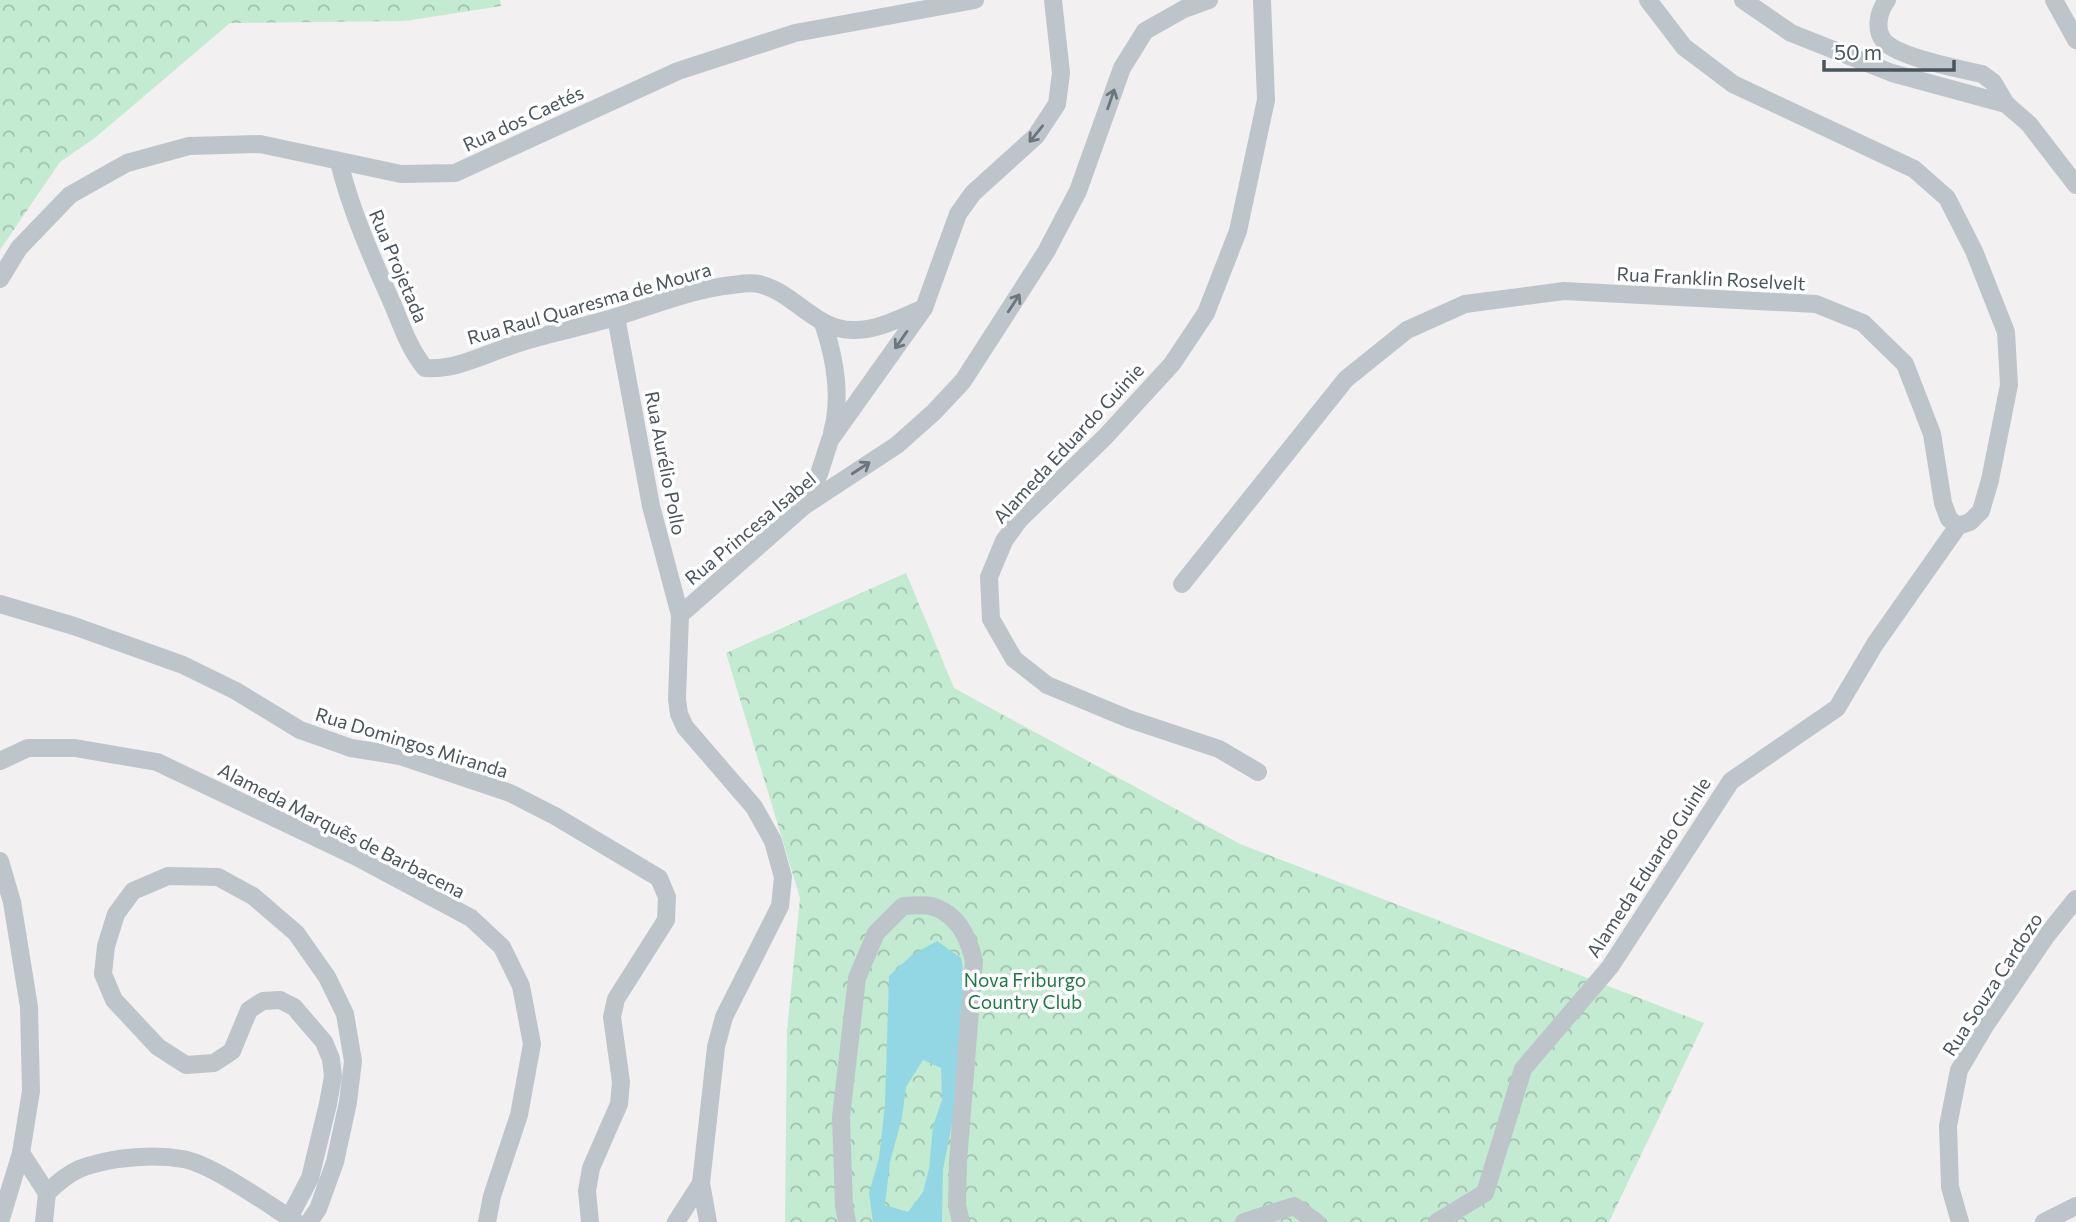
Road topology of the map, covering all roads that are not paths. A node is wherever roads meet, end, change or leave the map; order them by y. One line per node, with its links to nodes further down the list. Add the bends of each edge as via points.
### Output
1 (975, 0): 11 (street, Rua dos Caetés, via 795,33 678,71 455,173 401,174)
2 (1053, 0): 14 (street, one-way to 14, via 1061,73 1057,104 1037,136 974,192 958,214)
3 (1209, 0): 19 (street, Rua Princesa Isabel, one-way to 3, via 897,445 963,381 1046,252 1078,191 1122,68 1145,32)
4 (1262, 0): 25 (street, Alameda Eduardo Guinie, via 1266,100 1238,231 1206,313 1172,363 1105,437 1019,520 989,577 991,619 1014,659 1047,685 1219,749)
5 (1648, 0): 20 (street, via 1684,47 1733,84 1914,169 1947,198 2006,332 2009,385 1981,511)
6 (1743, 0): 10 (street, via 1803,38 1892,73)
7 (1887, 0): 10 (street, via 1878,24 1883,40 1898,51 1982,74 1993,82)
8 (2054, 0): 9 (street)
9 (2076, 40)
10 (2006, 104): 12 (street, via 2029,124)
11 (339, 162): 13 (street, Rua dos Caetés, via 260,144 189,146 127,163 70,195 19,248); 17 (street, Rua Projetada, via 348,198 415,357 425,368)
12 (2076, 185)
13 (0, 279)
14 (924, 308): 16 (street, Rua Raul Quaresma de Moura, via 856,331); 18 (street, one-way to 18)
15 (616, 317): 16 (street, Rua Raul Quaresma de Moura, via 671,299 758,283); 17 (street, Rua Raul Quaresma de Moura); 23 (street, Rua Aurélio Pollo, via 651,506)
16 (824, 323): 18 (street, via 837,393)
17 (439, 369)
18 (830, 440): 19 (street)
19 (804, 506): 23 (street, Rua Princesa Isabel)
20 (1958, 526): 21 (street, Rua Franklin Roselvelt, via 1949,519 1943,503 1932,434 1905,364 1863,323 1816,304 1564,291 1465,303 1407,330 1346,379); 44 (street, Alameda Eduardo Guinle, via 1875,644 1837,708 1731,780 1610,967 1523,1069 1485,1193)
21 (1182, 584)
22 (0, 604): 37 (street, Rua Domingos Miranda, via 183,665 300,730 351,748 400,756 510,793 659,878 667,897 666,920 615,999 612,1017 621,1082 619,1104 591,1168 587,1191)
23 (680, 615): 29 (street, via 679,714 754,807 773,841 783,877 780,906 724,1017 716,1047)
24 (0, 761): 36 (street, Alameda Marquẽs de Barbacena, via 28,748 75,748 157,762 355,856 471,918 502,947 521,986 532,1044 519,1115)
25 (1258, 772)
26 (0, 861): 28 (street, via 12,902 29,1007 31,1091)
27 (2076, 899): 45 (street, Rua Souza Cardozo, via 2047,935 1959,1070 1948,1126 1950,1188)
28 (21, 1153): 30 (street); 33 (street)
29 (701, 1183): 38 (street); 39 (street)
30 (47, 1193): 32 (street, via 71,1171 84,1166 160,1156 186,1159 210,1170); 34 (street)
31 (2076, 1206): 46 (street)
32 (293, 1220): 35 (street, via 310,1178 333,1076 324,1042 294,1007 280,1000 263,1001 249,1010 232,1051 214,1063 186,1065 158,1047 114,1000 103,974 116,914 132,891 168,876 218,877 253,896 296,933 327,977 345,1014 354,1061 335,1162)
33 (0, 1222)
34 (44, 1222)
35 (309, 1222)
36 (487, 1222)
37 (590, 1222)
38 (676, 1222)
39 (708, 1222)
40 (847, 1222): 41 (street, via 841,1117 857,978 876,933 903,906 929,905 951,916 969,939 974,961 958,1161)
41 (961, 1222)
42 (1244, 1222): 43 (street, via 1294,1206)
43 (1316, 1222)
44 (1437, 1222)
45 (1960, 1222)
46 (2044, 1222)

